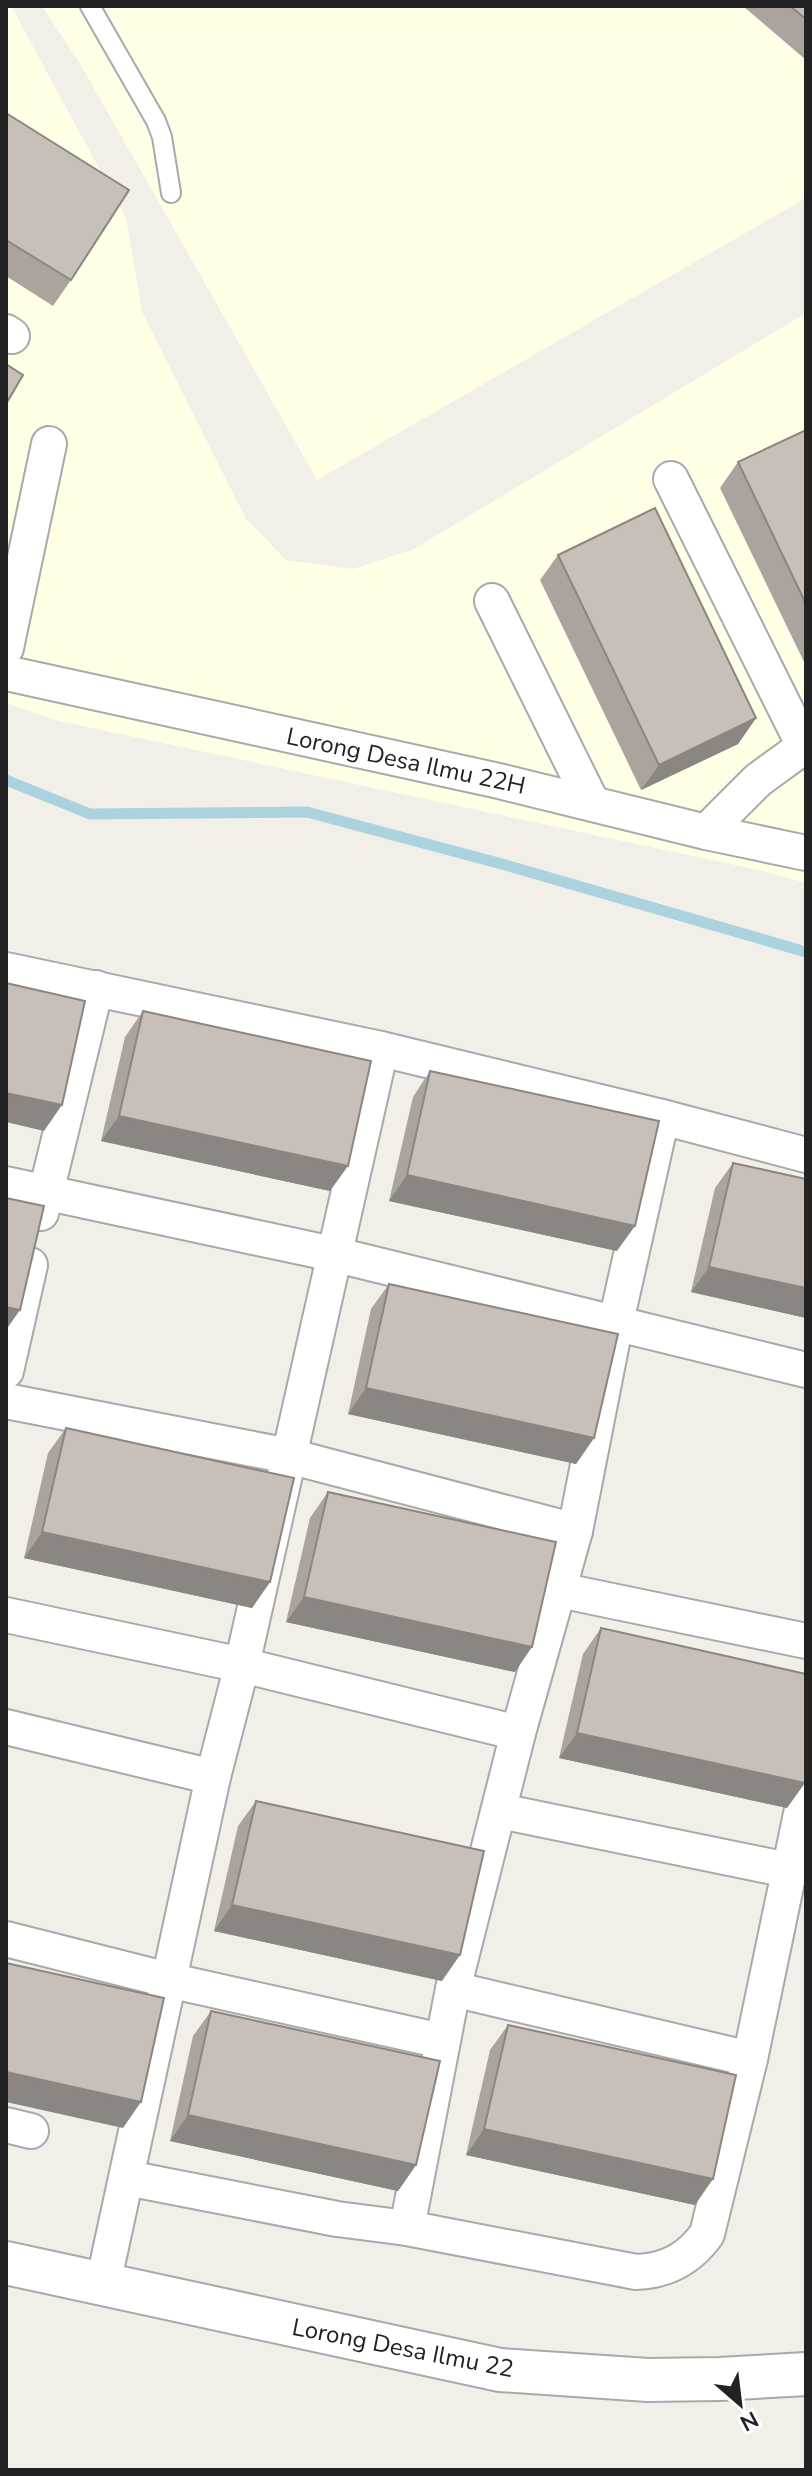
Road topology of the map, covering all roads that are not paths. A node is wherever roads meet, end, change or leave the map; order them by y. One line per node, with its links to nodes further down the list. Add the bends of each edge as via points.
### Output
1 (90, 6): 2 (lane, via 156,121)
2 (171, 193)
3 (49, 444): 6 (street)
4 (671, 479): 8 (street)
5 (492, 601): 9 (street)
6 (6, 648)
7 (6, 673): 9 (street, Lorong Desa Ilmu 22H)
8 (805, 746): 10 (street, via 758,780)
9 (592, 803): 10 (street, Lorong Desa Ilmu 22H)
10 (706, 832): 11 (street, Lorong Desa Ilmu 22H)
11 (806, 853)
12 (6, 970): 13 (street)
13 (96, 988): 14 (street); 18 (street)
14 (381, 1049): 15 (street); 19 (street)
15 (662, 1117): 16 (street); 20 (street)
16 (806, 1155)
17 (6, 1184): 18 (street)
18 (46, 1193): 19 (street); 22 (street)
19 (333, 1254): 20 (street); 24 (street)
20 (616, 1322): 21 (street); 25 (street)
21 (806, 1370)
22 (6, 1371)
23 (6, 1401): 24 (street)
24 (289, 1456): 25 (street); 29 (street)
25 (575, 1531): 26 (street)
26 (559, 1590): 28 (street); 31 (street)
27 (6, 1615): 29 (street)
28 (806, 1641)
29 (242, 1665): 31 (street); 32 (street)
30 (6, 1727): 32 (street)
31 (518, 1733): 34 (street)
32 (213, 1777): 37 (street)
33 (806, 1790): 35 (street)
34 (500, 1811): 35 (street); 38 (street)
35 (788, 1870): 40 (street)
36 (6, 1939): 37 (street)
37 (168, 1980): 39 (street); 41 (street)
38 (453, 1989): 39 (street); 40 (street)
39 (442, 2041): 42 (street)
40 (750, 2059): 42 (street, via 707,2234 667,2268 636,2272)
41 (127, 2178): 42 (street); 44 (street)
42 (407, 2228)
43 (6, 2263): 44 (street, Lorong Desa Ilmu 22)
44 (103, 2284): 45 (street, Lorong Desa Ilmu 22, via 500,2370 648,2380)
45 (806, 2374)

